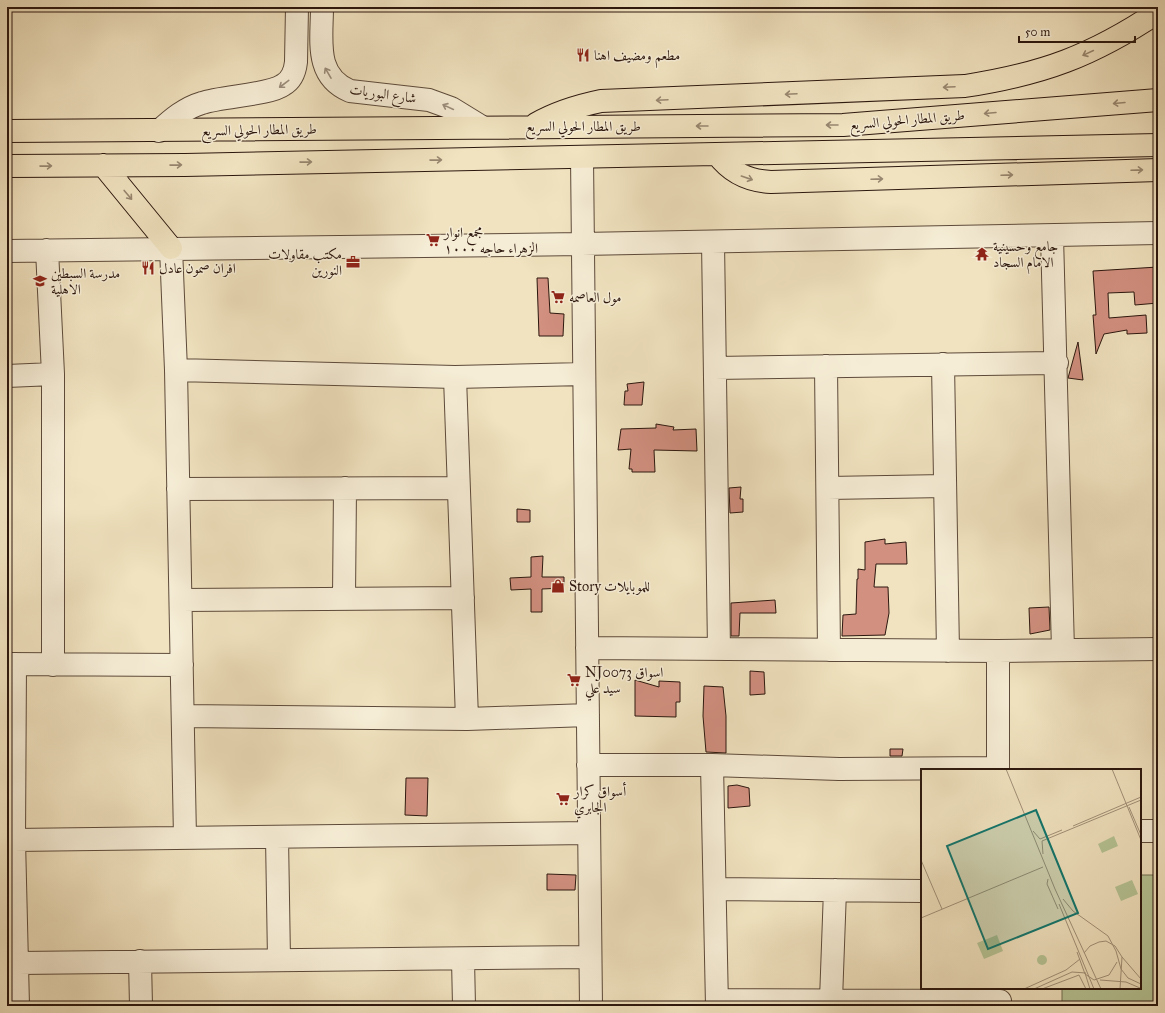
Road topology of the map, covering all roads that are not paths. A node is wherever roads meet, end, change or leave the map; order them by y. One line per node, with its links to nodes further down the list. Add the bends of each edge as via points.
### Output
1 (297, 7): 8 (street, one-way to 8, via 296,62 288,81 277,89 200,103 177,115)
2 (322, 7): 5 (street, شارع البوريات, one-way to 2, via 451,108 429,100 350,91 341,87 333,81 323,64)
3 (1158, 12): 6 (highway, one-way to 6, via 1123,35 1086,54 1047,69 1006,80 965,86 601,102 560,112)
4 (1158, 100): 6 (highway, طريق المطار الحولي السريع, one-way to 6, via 843,125)
5 (482, 127): 6 (highway, طريق المطار الحولي السريع); 8 (highway, طريق المطار الحولي السريع)
6 (533, 127)
7 (7, 131): 8 (highway, طريق المطار الحولي السريع)
8 (158, 131)
9 (1158, 145): 10 (highway, طريق المطار الحولي السريع)
10 (718, 154): 11 (highway, طريق المطار الحولي السريع); 14 (highway, one-way to 14, via 724,163 741,176 750,180 771,182)
11 (582, 157): 12 (highway, طريق المطار الحولي السريع, one-way to 11); 18 (street)
12 (103, 165): 13 (highway, طريق المطار الحولي السريع, one-way to 12); 19 (highway, one-way to 19)
13 (7, 166)
14 (1158, 170)
15 (1158, 233): 16 (street)
16 (1052, 236): 17 (street); 22 (street)
17 (713, 242): 18 (street); 25 (street)
18 (582, 244): 19 (street); 28 (street)
19 (171, 248): 20 (street); 26 (street)
20 (47, 250): 21 (street); 27 (street)
21 (7, 251)
22 (1057, 363): 23 (street); 44 (street)
23 (943, 364): 24 (street); 31 (street)
24 (826, 366): 25 (street); 34 (street)
25 (715, 368): 40 (street)
26 (176, 370): 30 (street); 35 (street)
27 (53, 374): 29 (street); 47 (street)
28 (584, 374): 30 (street); 39 (street)
29 (7, 376)
30 (456, 377): 33 (street)
31 (945, 486): 34 (street); 43 (street)
32 (345, 488): 33 (street); 35 (street); 36 (street)
33 (458, 488): 37 (street)
34 (828, 488): 42 (street)
35 (178, 489): 38 (street)
36 (344, 598): 37 (street); 38 (street)
37 (463, 598): 51 (street)
38 (181, 600): 48 (street)
39 (587, 648): 40 (street); 49 (street)
40 (719, 649): 42 (street)
41 (1158, 649): 44 (street)
42 (829, 650): 43 (street)
43 (948, 650): 45 (street)
44 (1063, 650): 45 (street)
45 (998, 651): 54 (street)
46 (11, 664): 47 (street); 60 (street)
47 (53, 665): 48 (street)
48 (182, 665): 50 (street)
49 (588, 715): 51 (street); 52 (street)
50 (183, 716): 51 (street); 59 (street)
51 (467, 719)
52 (588, 765): 53 (street); 57 (street)
53 (712, 765): 54 (street, via 839,769); 61 (street)
54 (998, 769)
55 (1141, 831): 56 (street)
56 (1158, 831)
57 (589, 833): 58 (street); 64 (street)
58 (277, 837): 59 (street); 66 (street)
59 (185, 838): 60 (street)
60 (14, 840): 68 (street)
61 (715, 889): 62 (street); 71 (street)
62 (835, 890): 63 (street); 70 (street)
63 (921, 891)
64 (590, 957): 65 (street); 75 (street)
65 (463, 959): 66 (street); 74 (street)
66 (279, 960): 67 (street)
67 (140, 961): 68 (street); 73 (street)
68 (18, 962): 72 (street)
69 (1000, 998): 70 (street)
70 (831, 1000): 71 (street)
71 (717, 1003)
72 (18, 1006)
73 (141, 1006)
74 (464, 1006)
75 (591, 1006)

